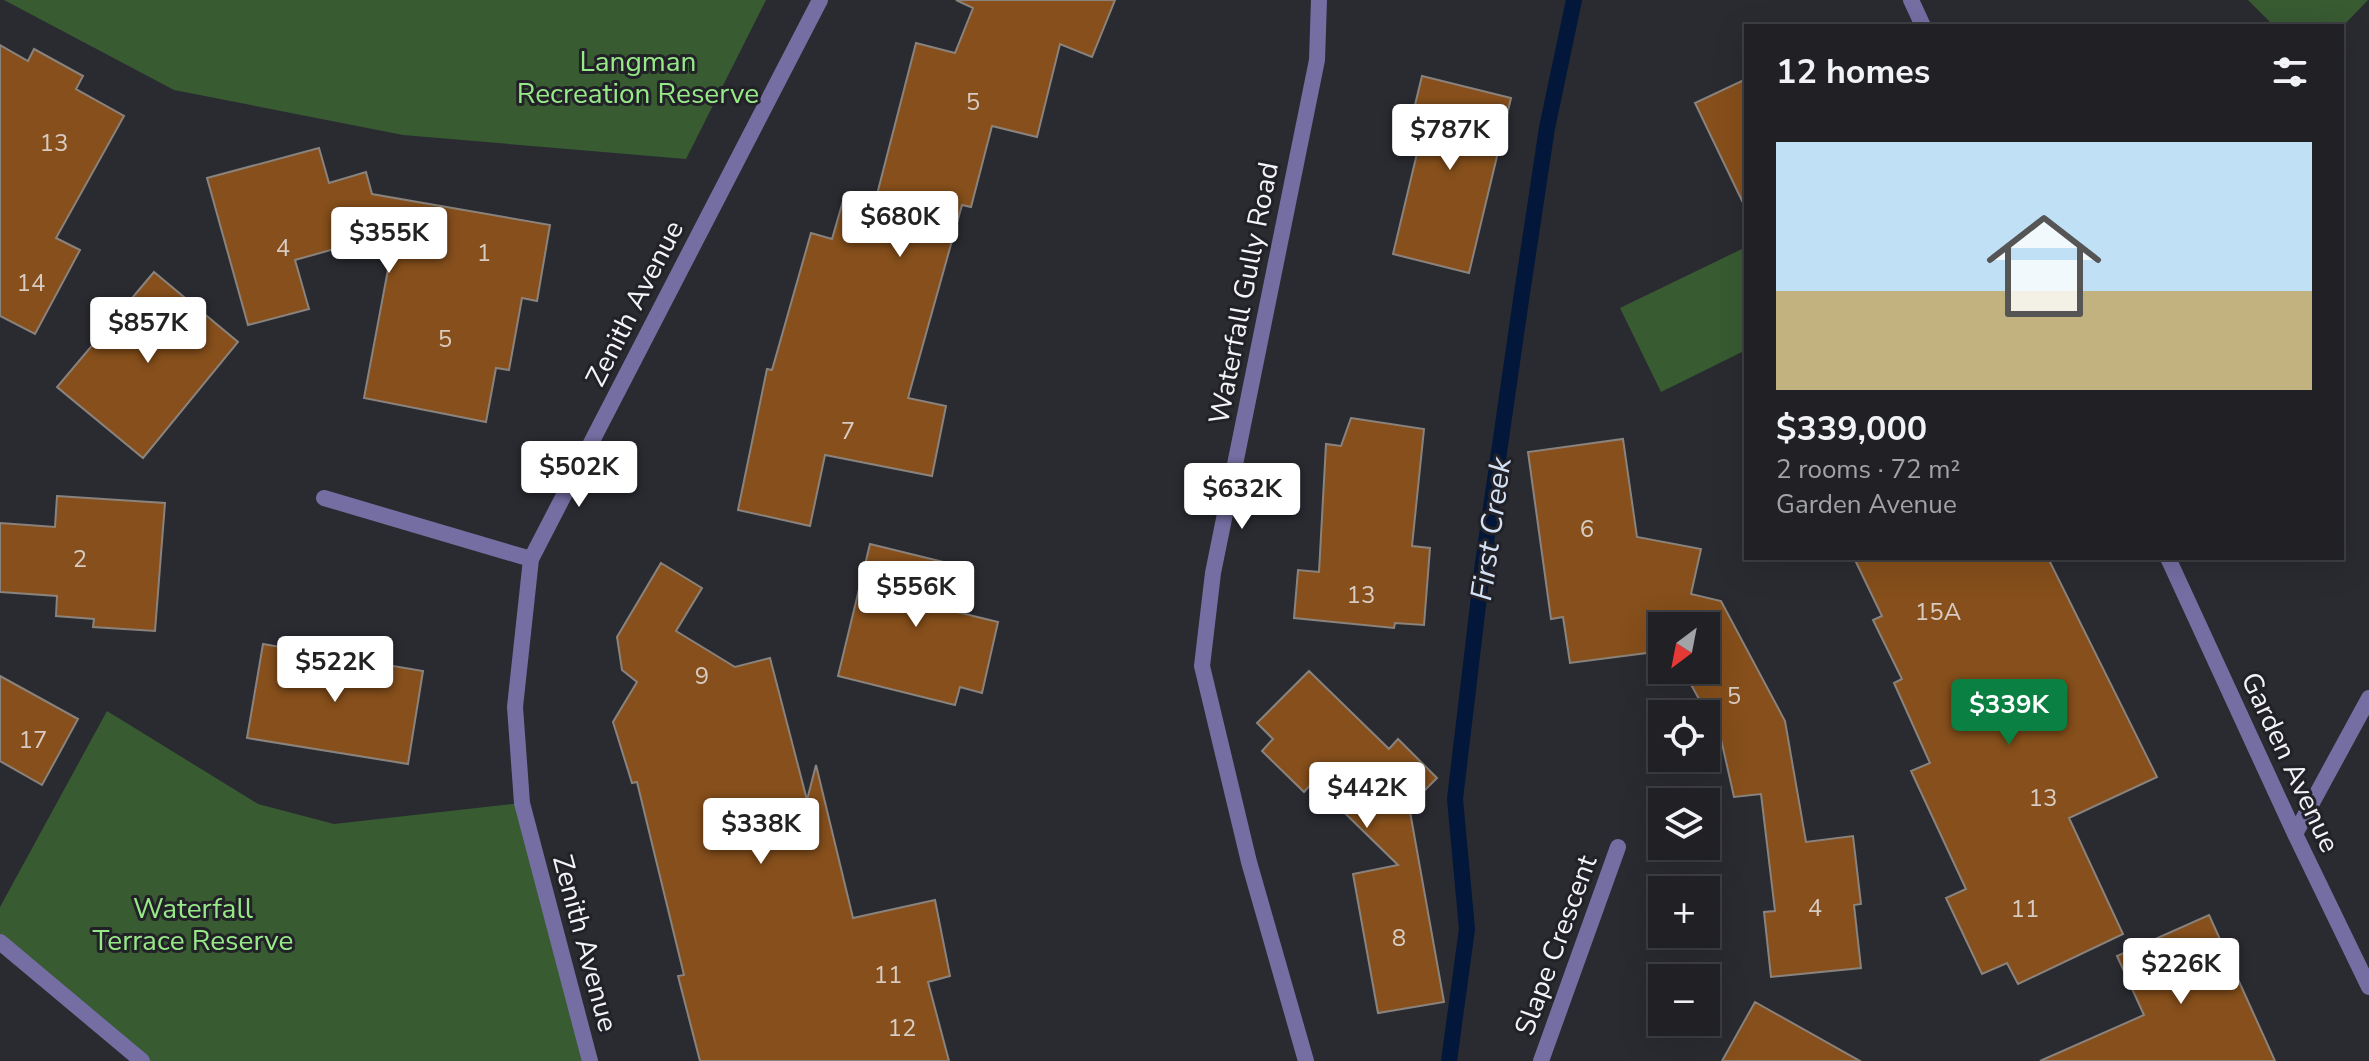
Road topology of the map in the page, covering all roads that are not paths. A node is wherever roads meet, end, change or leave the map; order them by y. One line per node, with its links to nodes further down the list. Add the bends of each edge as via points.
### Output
1 (820, 0): 6 (street, Zenith Avenue)
2 (1319, 0): 15 (street, Waterfall Gully Road, via 1317,60 1213,573 1202,666 1249,862)
3 (1911, 0): 4 (street)
4 (1922, 24)
5 (324, 498): 6 (street)
6 (531, 559): 14 (street, Zenith Avenue, via 515,707 522,803)
7 (2169, 560): 9 (street, Garden Avenue)
8 (2369, 698): 9 (street)
9 (2295, 834): 12 (street, Garden Avenue)
10 (1618, 847): 16 (street, Slape Crescent)
11 (0, 942): 13 (street)
12 (2369, 987)
13 (142, 1061)
14 (590, 1061)
15 (1306, 1061)
16 (1541, 1061)

